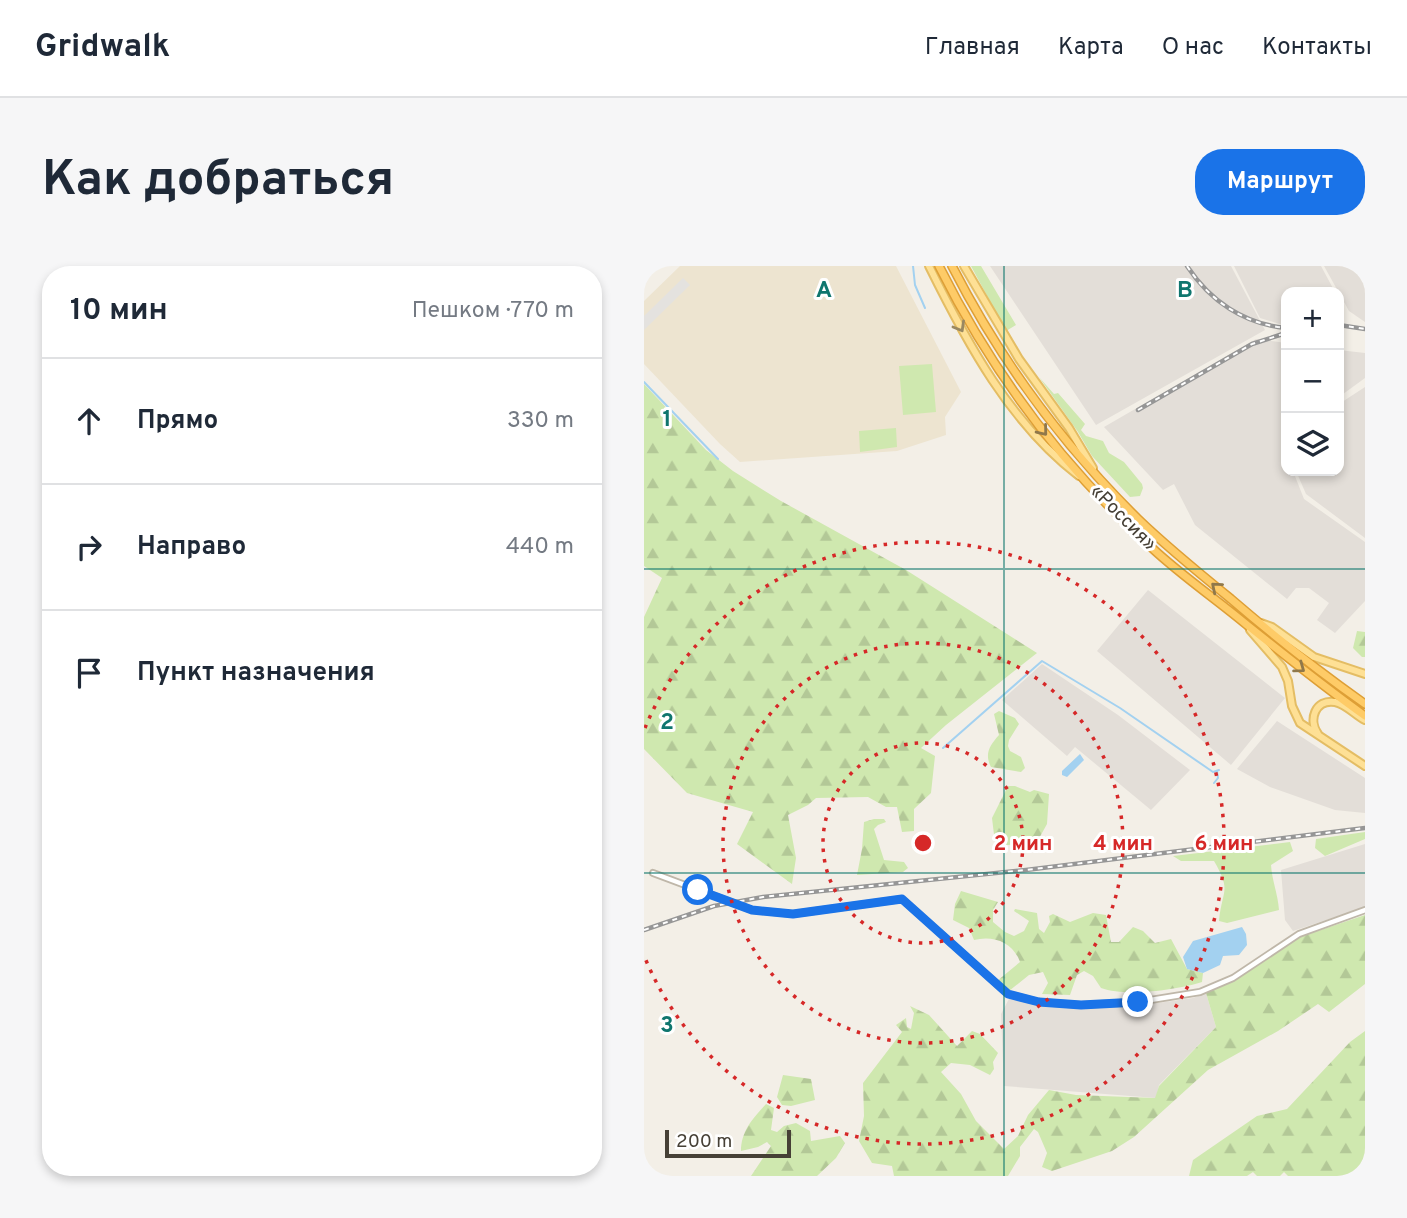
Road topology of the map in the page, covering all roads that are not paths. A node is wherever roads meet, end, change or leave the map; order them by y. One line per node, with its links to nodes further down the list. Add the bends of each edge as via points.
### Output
1 (929, 266): 6 (main road, one-way to 6, via 976,355 1023,422 1045,448)
2 (939, 266): 6 (highway, «Россия», one-way to 6, via 971,327 1013,390)
3 (953, 266): 5 (highway, «Россия», via 1023,384)
4 (964, 266): 5 (main road, via 1019,359)
5 (1097, 475): 7 (highway, «Россия», one-way to 5, via 1161,540)
6 (1088, 483): 8 (highway, «Россия», via 1153,549)
7 (1256, 620): 9 (main road, via 1314,657); 10 (highway, «Россия»)
8 (1247, 625): 11 (highway, «Россия», one-way to 11); 12 (main road, via 1282,667 1300,723)
9 (1365, 674)
10 (1365, 704)
11 (1365, 718): 12 (main road, via 1338,703 1322,704 1314,714 1313,726)
12 (1329, 745): 13 (main road)
13 (1365, 766)
14 (653, 873): 15 (street, via 752,910 781,914 902,899 1008,994 1081,1005 1200,992 1233,978 1299,934)
15 (1365, 910)

